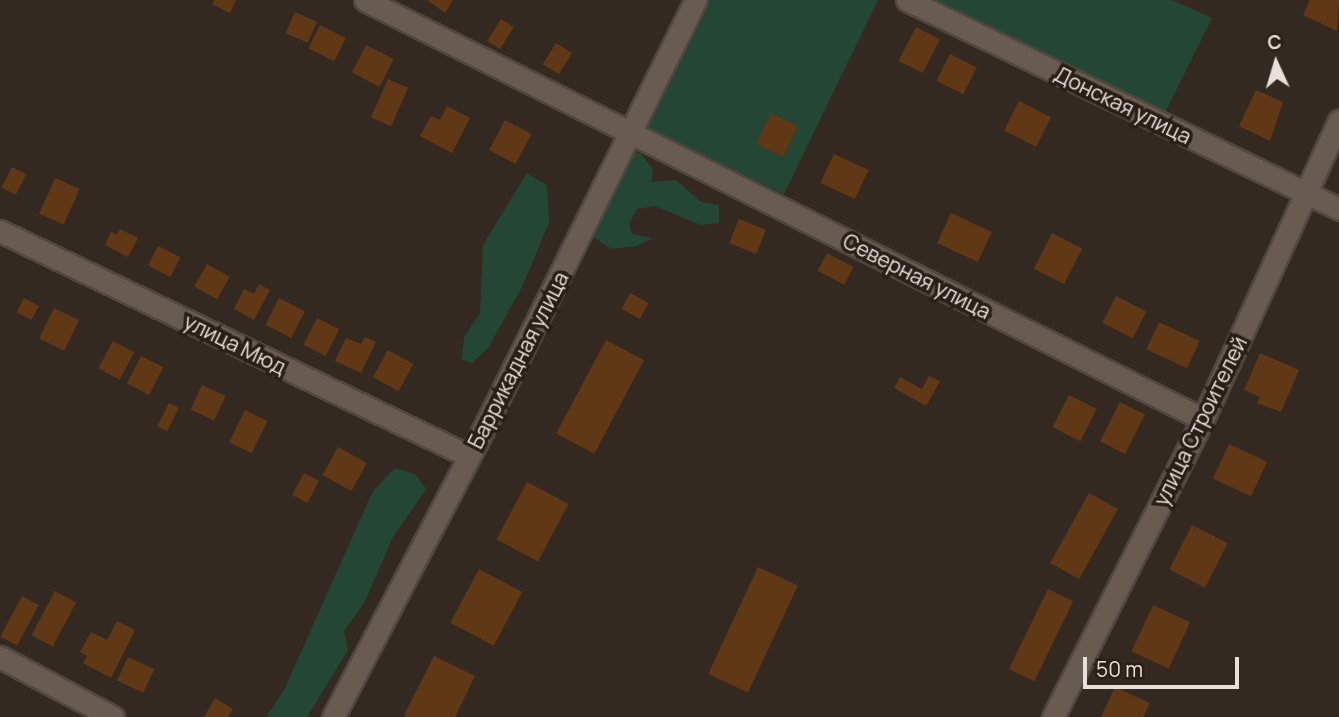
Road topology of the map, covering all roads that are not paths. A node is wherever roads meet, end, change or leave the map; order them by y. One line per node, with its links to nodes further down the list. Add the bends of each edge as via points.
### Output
1 (365, 0): 5 (street, Северная улица)
2 (696, 0): 5 (street, Баррикадная улица)
3 (907, 0): 6 (street, Донская улица)
4 (1339, 121): 6 (street, улица Строителей)
5 (630, 132): 9 (street, Северная улица); 10 (street, Баррикадная улица)
6 (1306, 194): 7 (street, Донская улица); 9 (street, улица Строителей)
7 (1339, 209)
8 (0, 231): 10 (street, улица Мюд)
9 (1203, 419): 14 (street, улица Строителей)
10 (469, 456): 13 (street, Баррикадная улица)
11 (0, 657): 12 (street)
12 (113, 717)
13 (332, 717)
14 (1053, 717)

